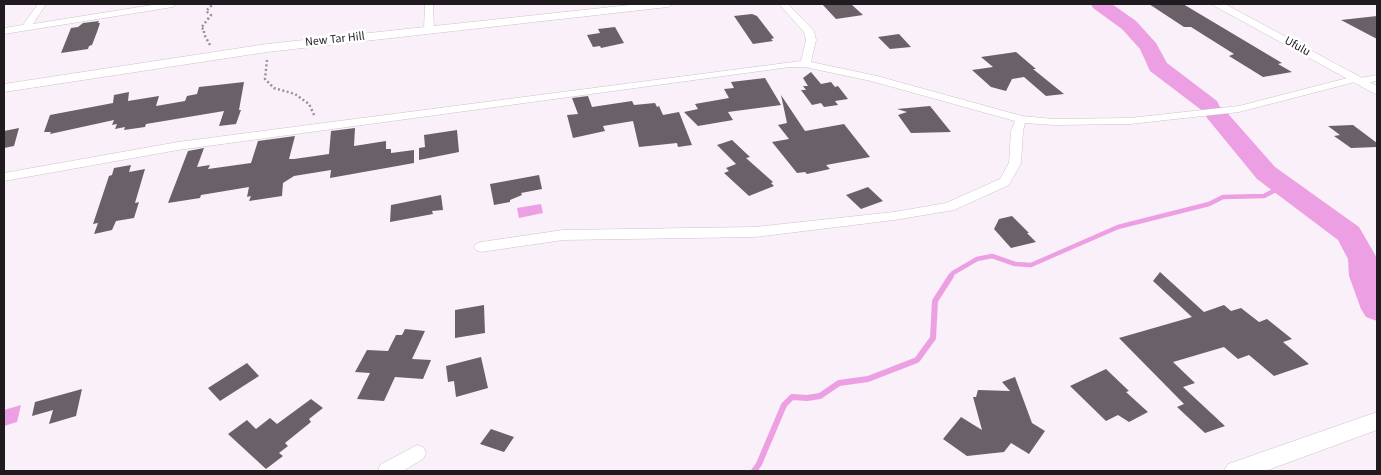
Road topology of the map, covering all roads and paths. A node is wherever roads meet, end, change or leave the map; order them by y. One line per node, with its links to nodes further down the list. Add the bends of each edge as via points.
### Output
1 (42, 4): 8 (street)
2 (173, 4): 8 (street)
3 (213, 4): 12 (path, via 206,11 211,15 202,28)
4 (429, 4): 9 (street)
5 (668, 4): 9 (street, New Tar Hill)
6 (783, 4): 13 (street, via 809,31 811,40)
7 (1217, 4): 15 (street, Ufulu)
8 (26, 27): 10 (street)
9 (429, 30): 11 (street, New Tar Hill)
10 (4, 31)
11 (267, 48): 12 (street, New Tar Hill); 19 (path, via 274,52 266,62 265,79 274,88 295,94 309,104 312,114)
12 (214, 55): 16 (street, New Tar Hill)
13 (805, 64): 18 (street, via 873,78); 19 (street)
14 (1377, 78): 15 (street)
15 (1358, 80): 17 (street, Ufulu); 18 (street, via 1221,112 1130,121)
16 (4, 88)
17 (1377, 91)
18 (1021, 119): 21 (street, via 1015,164 1005,182 949,207 755,232 563,235)
19 (325, 126): 20 (street, via 178,146)
20 (4, 177)
21 (481, 247)
22 (1377, 421): 25 (street)
23 (417, 453): 24 (street)
24 (387, 471)
25 (1236, 471)

